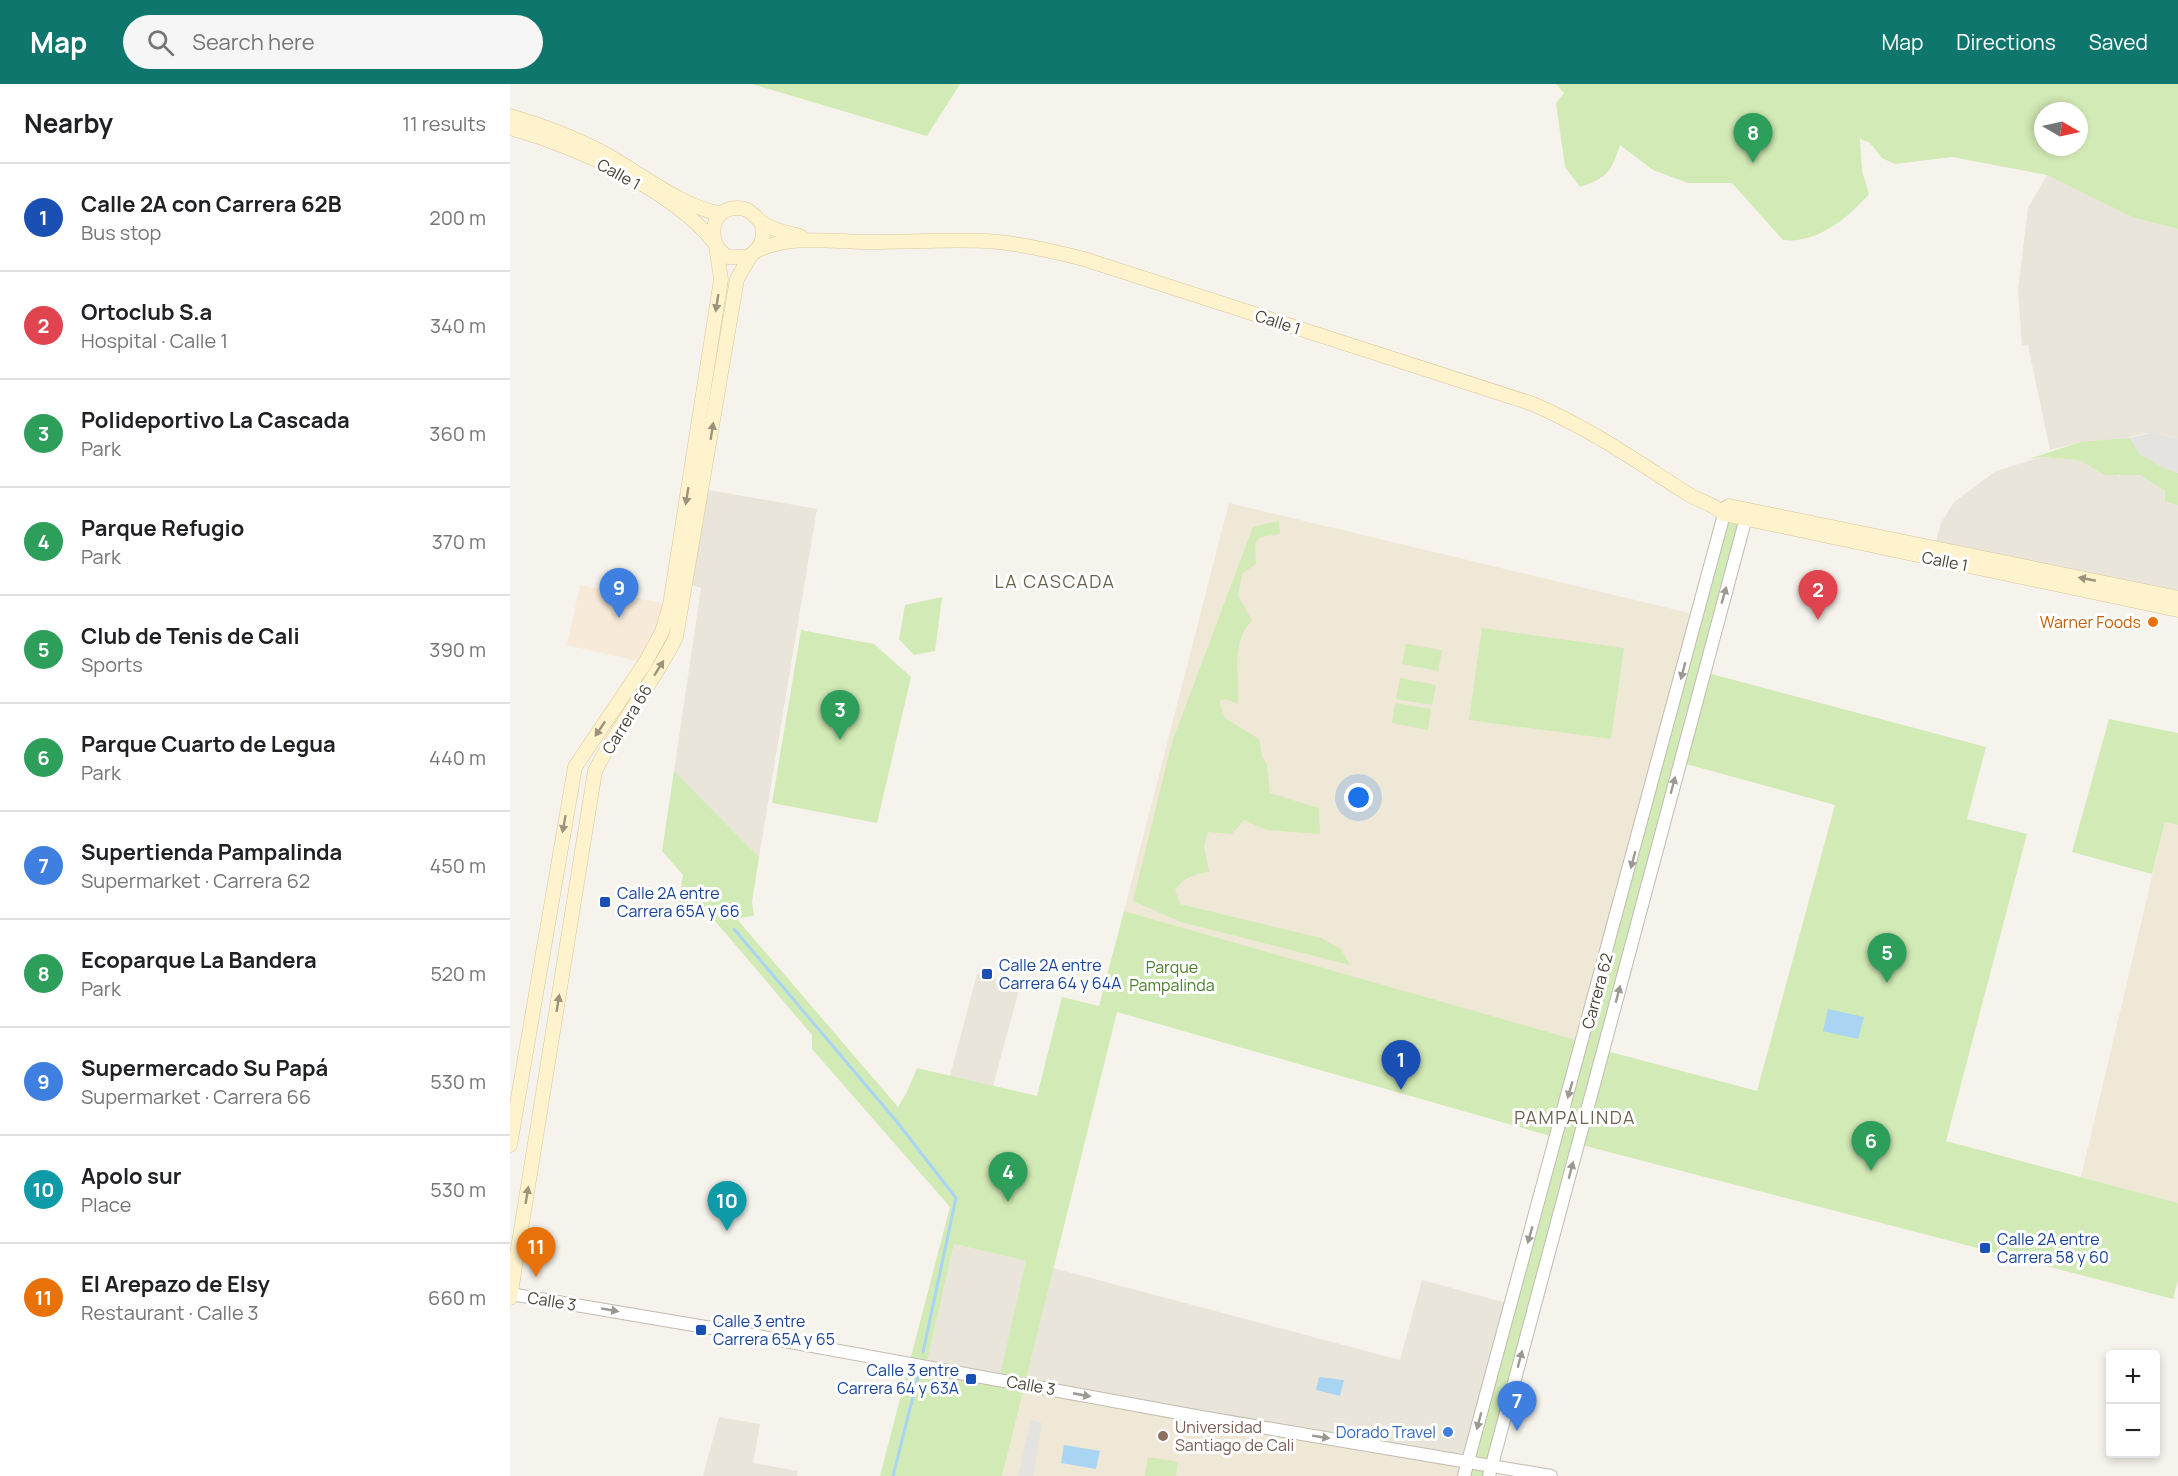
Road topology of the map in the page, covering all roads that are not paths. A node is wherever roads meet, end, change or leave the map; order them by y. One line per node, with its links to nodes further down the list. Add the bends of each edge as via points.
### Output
1 (510, 116): 3 (main road, Calle 1, via 542,125 598,150 698,208)
2 (510, 128): 6 (main road, Calle 1, via 566,147 626,176 685,213)
3 (722, 213): 4 (main road, via 744,208); 6 (main road, via 713,227)
4 (761, 223): 5 (main road, Calle 1); 7 (main road, via 763,239)
5 (812, 239): 7 (main road, Calle 1, via 775,242); 8 (main road, Calle 1, via 996,242 1084,259 1533,404 1577,423 1691,496)
6 (715, 244): 7 (main road, via 732,258); 14 (main road, Carrera 66, one-way to 14, via 721,279 670,605 662,632 645,663 574,767)
7 (754, 253): 15 (main road, Carrera 66, one-way to 7, via 595,771 676,637 737,279)
8 (1722, 508): 9 (main road, Calle 1); 12 (street, Carrera 62, one-way to 12)
9 (1747, 515): 10 (main road, Calle 1, one-way to 9); 11 (main road, Calle 1); 13 (street, Carrera 62, one-way to 9)
10 (2178, 598)
11 (2178, 610)
12 (1613, 932): 13 (street); 16 (street, Carrera 62, one-way to 16)
13 (1633, 938): 17 (street, Carrera 62, one-way to 13)
14 (510, 1145)
15 (510, 1296): 16 (street, Calle 3, one-way to 16)
16 (1468, 1462): 17 (street, Calle 3); 18 (street, Carrera 62)
17 (1490, 1471): 19 (street, Calle 3)
18 (1464, 1476)
19 (1551, 1476)

